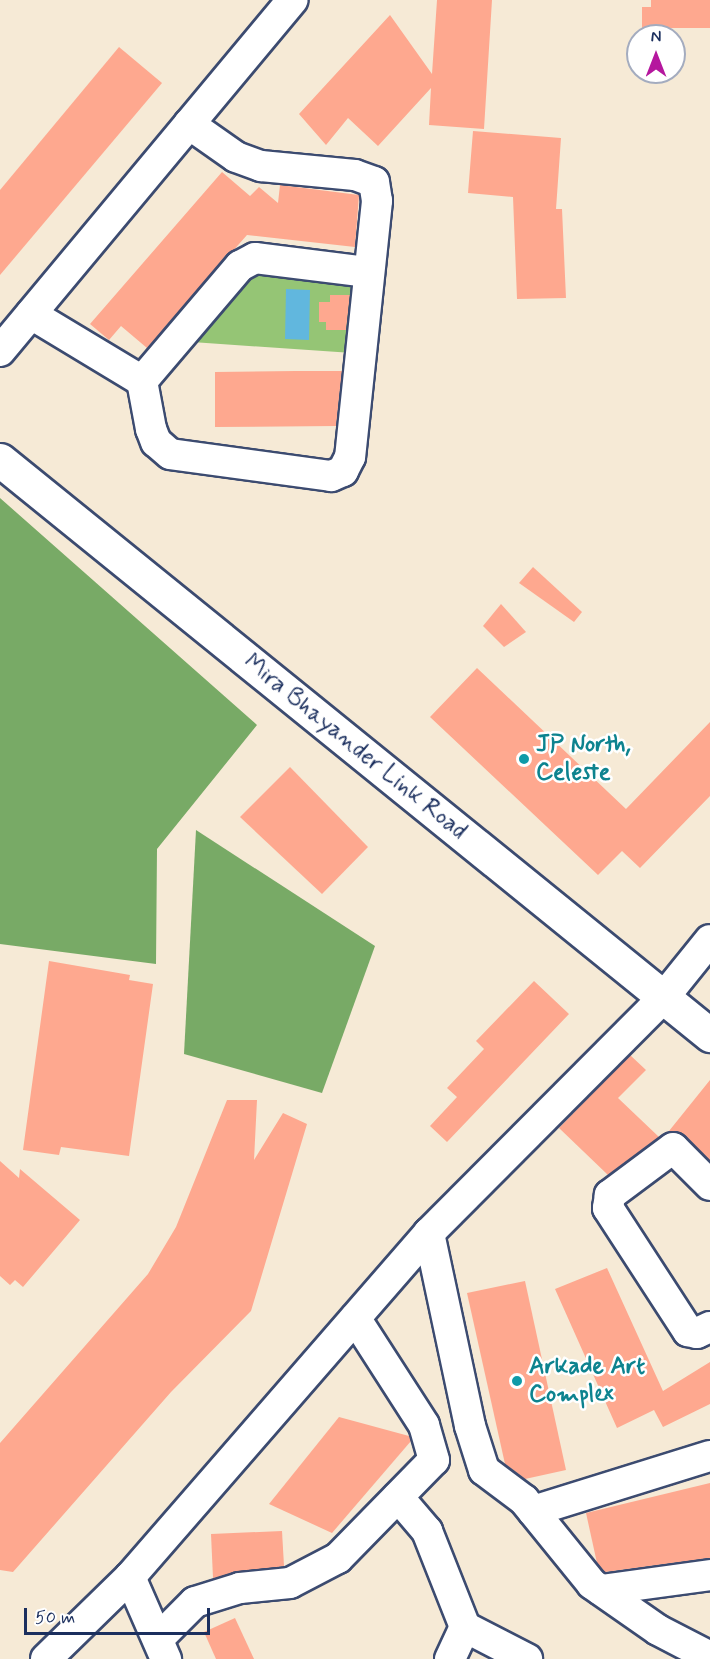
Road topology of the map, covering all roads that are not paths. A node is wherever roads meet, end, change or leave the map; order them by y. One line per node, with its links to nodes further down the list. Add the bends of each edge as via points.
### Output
1 (292, 0): 2 (street)
2 (189, 124): 3 (street, via 236,157 261,166 355,175 374,182 377,201); 4 (street)
3 (368, 272): 6 (street, via 255,258 240,266 220,287); 6 (street, via 350,457 343,471 331,476 170,454 156,442 151,429)
4 (31, 314): 5 (street); 6 (street)
5 (0, 351)
6 (142, 381)
7 (0, 460): 9 (street, Mira Bhayander Link Road)
8 (710, 940): 9 (street)
9 (664, 997): 10 (street, Mira Bhayander Link Road); 12 (street)
10 (710, 1035)
11 (710, 1185): 14 (street, via 673,1148 610,1196 608,1208 688,1331 697,1333)
12 (429, 1233): 13 (street); 17 (street, via 484,1470)
13 (355, 1318): 16 (street, via 424,1425 434,1460); 19 (street)
14 (710, 1327)
15 (710, 1456): 17 (street)
16 (398, 1497): 21 (street, via 426,1531); 22 (street, via 338,1558 290,1583 240,1588 195,1602)
17 (532, 1511): 20 (street)
18 (710, 1575): 20 (street)
19 (130, 1577): 22 (street); 24 (street)
20 (601, 1590): 23 (street, via 658,1630)
21 (465, 1627): 25 (street); 26 (street)
22 (162, 1649)
23 (710, 1658)
24 (46, 1659)
25 (450, 1659)
26 (527, 1659)

